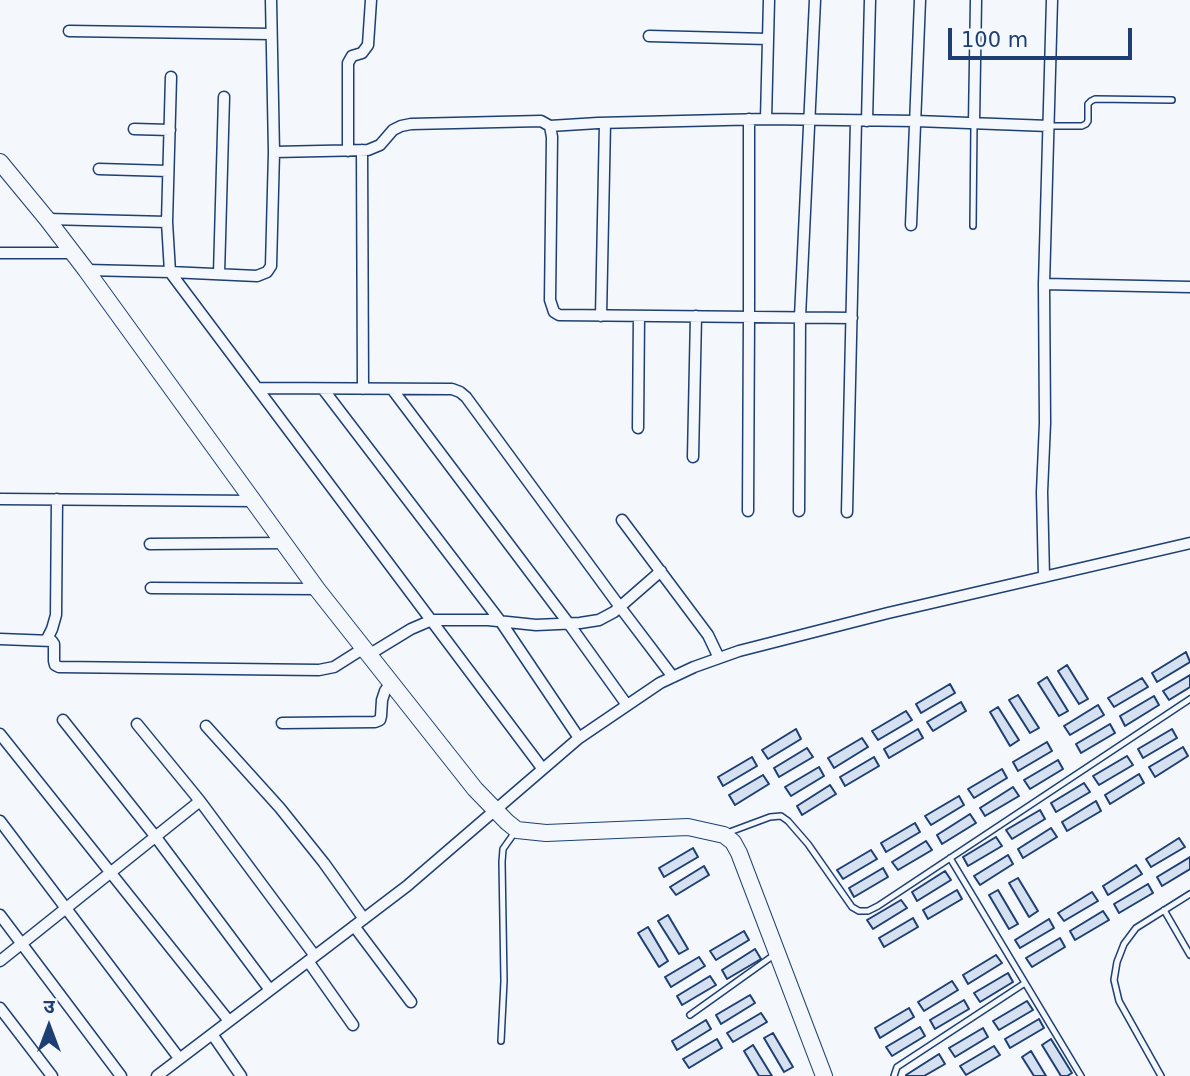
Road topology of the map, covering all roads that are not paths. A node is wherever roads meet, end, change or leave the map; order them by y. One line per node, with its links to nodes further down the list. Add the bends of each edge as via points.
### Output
1 (271, 0): 10 (street)
2 (371, 0): 27 (street, via 368,45 348,63)
3 (769, 0): 12 (street)
4 (814, 0): 18 (street)
5 (870, 0): 19 (street)
6 (920, 0): 20 (street)
7 (976, 0): 22 (street)
8 (1052, 0): 23 (street)
9 (69, 31): 10 (street)
10 (271, 34): 29 (street)
11 (649, 36): 12 (street)
12 (768, 39): 16 (street)
13 (171, 78): 26 (street)
14 (224, 97): 41 (street)
15 (1172, 100): 23 (lane, via 1095,99 1088,104 1086,124)
16 (766, 119): 17 (street); 18 (street)
17 (748, 120): 21 (street); 47 (street)
18 (809, 120): 19 (street); 48 (street)
19 (862, 121): 20 (street); 49 (street)
20 (916, 121): 22 (street); 35 (street)
21 (606, 123): 24 (street); 44 (street)
22 (974, 123): 23 (street); 36 (lane)
23 (1049, 125): 42 (street)
24 (550, 126): 28 (street, via 541,121 401,125 380,145); 44 (street, via 551,308 559,315)
25 (134, 129): 26 (street)
26 (170, 130): 32 (street)
27 (348, 150): 28 (street); 29 (street)
28 (362, 150): 52 (street)
29 (274, 152): 41 (street, via 271,266 257,276)
30 (2, 166): 33 (street)
31 (99, 169): 32 (street)
32 (168, 171): 34 (street)
33 (47, 219): 34 (street); 38 (street)
34 (167, 222): 40 (street)
35 (911, 225)
36 (973, 226)
37 (0, 253): 38 (street)
38 (74, 253): 39 (street)
39 (86, 270): 40 (street); 58 (street)
40 (170, 272): 41 (street); 50 (street)
41 (219, 274)
42 (1044, 284): 43 (street); 67 (street)
43 (1190, 286)
44 (601, 316): 45 (street)
45 (639, 316): 46 (street); 54 (street)
46 (696, 316): 47 (street); 55 (street)
47 (749, 317): 48 (street); 59 (street)
48 (800, 317): 49 (street); 60 (street)
49 (852, 318): 61 (street)
50 (257, 388): 51 (street); 71 (street)
51 (323, 389): 52 (street); 72 (street)
52 (363, 389): 53 (street)
53 (392, 389): 70 (street, via 452,389 467,397); 73 (street)
54 (638, 428)
55 (694, 457)
56 (0, 499): 57 (street)
57 (57, 499): 58 (street); 75 (street, via 56,615)
58 (255, 501): 63 (street)
59 (748, 511)
60 (799, 511)
61 (847, 512)
62 (622, 520): 66 (street)
63 (284, 543): 65 (street); 69 (street)
64 (1190, 543): 67 (street)
65 (150, 544)
66 (661, 571): 70 (street); 77 (street, via 708,635)
67 (1044, 577): 77 (street)
68 (151, 587): 69 (street)
69 (317, 589): 76 (street)
70 (620, 607): 73 (street, via 599,620); 78 (street)
71 (432, 620): 72 (street); 76 (street); 88 (street)
72 (501, 622): 73 (street); 87 (street)
73 (569, 624): 81 (street)
74 (0, 639): 75 (street)
75 (47, 639): 76 (street, via 54,644 55,665 60,667 319,670)
76 (367, 651): 79 (street)
77 (719, 658): 78 (street)
78 (674, 677): 81 (street)
79 (391, 682): 83 (street, via 382,700 382,716 375,722); 90 (street)
80 (1190, 699): 95 (lane)
81 (627, 705): 87 (street)
82 (63, 720): 94 (street)
83 (282, 723)
84 (137, 724): 89 (street)
85 (206, 726): 101 (street, via 280,808)
86 (0, 734): 96 (street)
87 (579, 738): 88 (street)
88 (542, 768): 90 (street)
89 (200, 801): 94 (street); 106 (street)
90 (495, 810): 92 (street); 101 (street)
91 (0, 821): 98 (street)
92 (517, 830): 93 (street, via 573,833 688,827); 116 (lane, via 503,849)
93 (724, 835): 95 (lane, via 781,817 808,844 859,911 878,906); 104 (street, via 739,853)
94 (155, 836): 96 (street); 109 (street)
95 (950, 858): 108 (lane)
96 (109, 873): 98 (street); 113 (street)
97 (1190, 894): 99 (lane)
98 (66, 908): 103 (street); 117 (street)
99 (1164, 910): 105 (lane); 125 (lane, via 1136,928 1124,944 1114,980 1125,1015)
100 (0, 915): 103 (street)
101 (364, 919): 102 (street)
102 (354, 926): 106 (street); 110 (street)
103 (21, 944): 107 (street); 120 (street)
104 (776, 953): 112 (lane); 122 (street)
105 (1190, 955)
106 (311, 959): 109 (street); 114 (street)
107 (0, 961)
108 (1025, 983): 123 (lane, via 897,1067); 124 (lane)
109 (270, 990): 113 (street)
110 (411, 1002)
111 (0, 1008): 119 (street)
112 (690, 1015)
113 (229, 1021): 115 (street)
114 (353, 1025)
115 (212, 1034): 117 (street); 121 (street)
116 (501, 1041)
117 (179, 1058): 118 (street)
118 (163, 1074)
119 (52, 1076)
120 (121, 1076)
121 (241, 1076)
122 (824, 1076)
123 (894, 1076)
124 (1081, 1076)
125 (1161, 1076)

